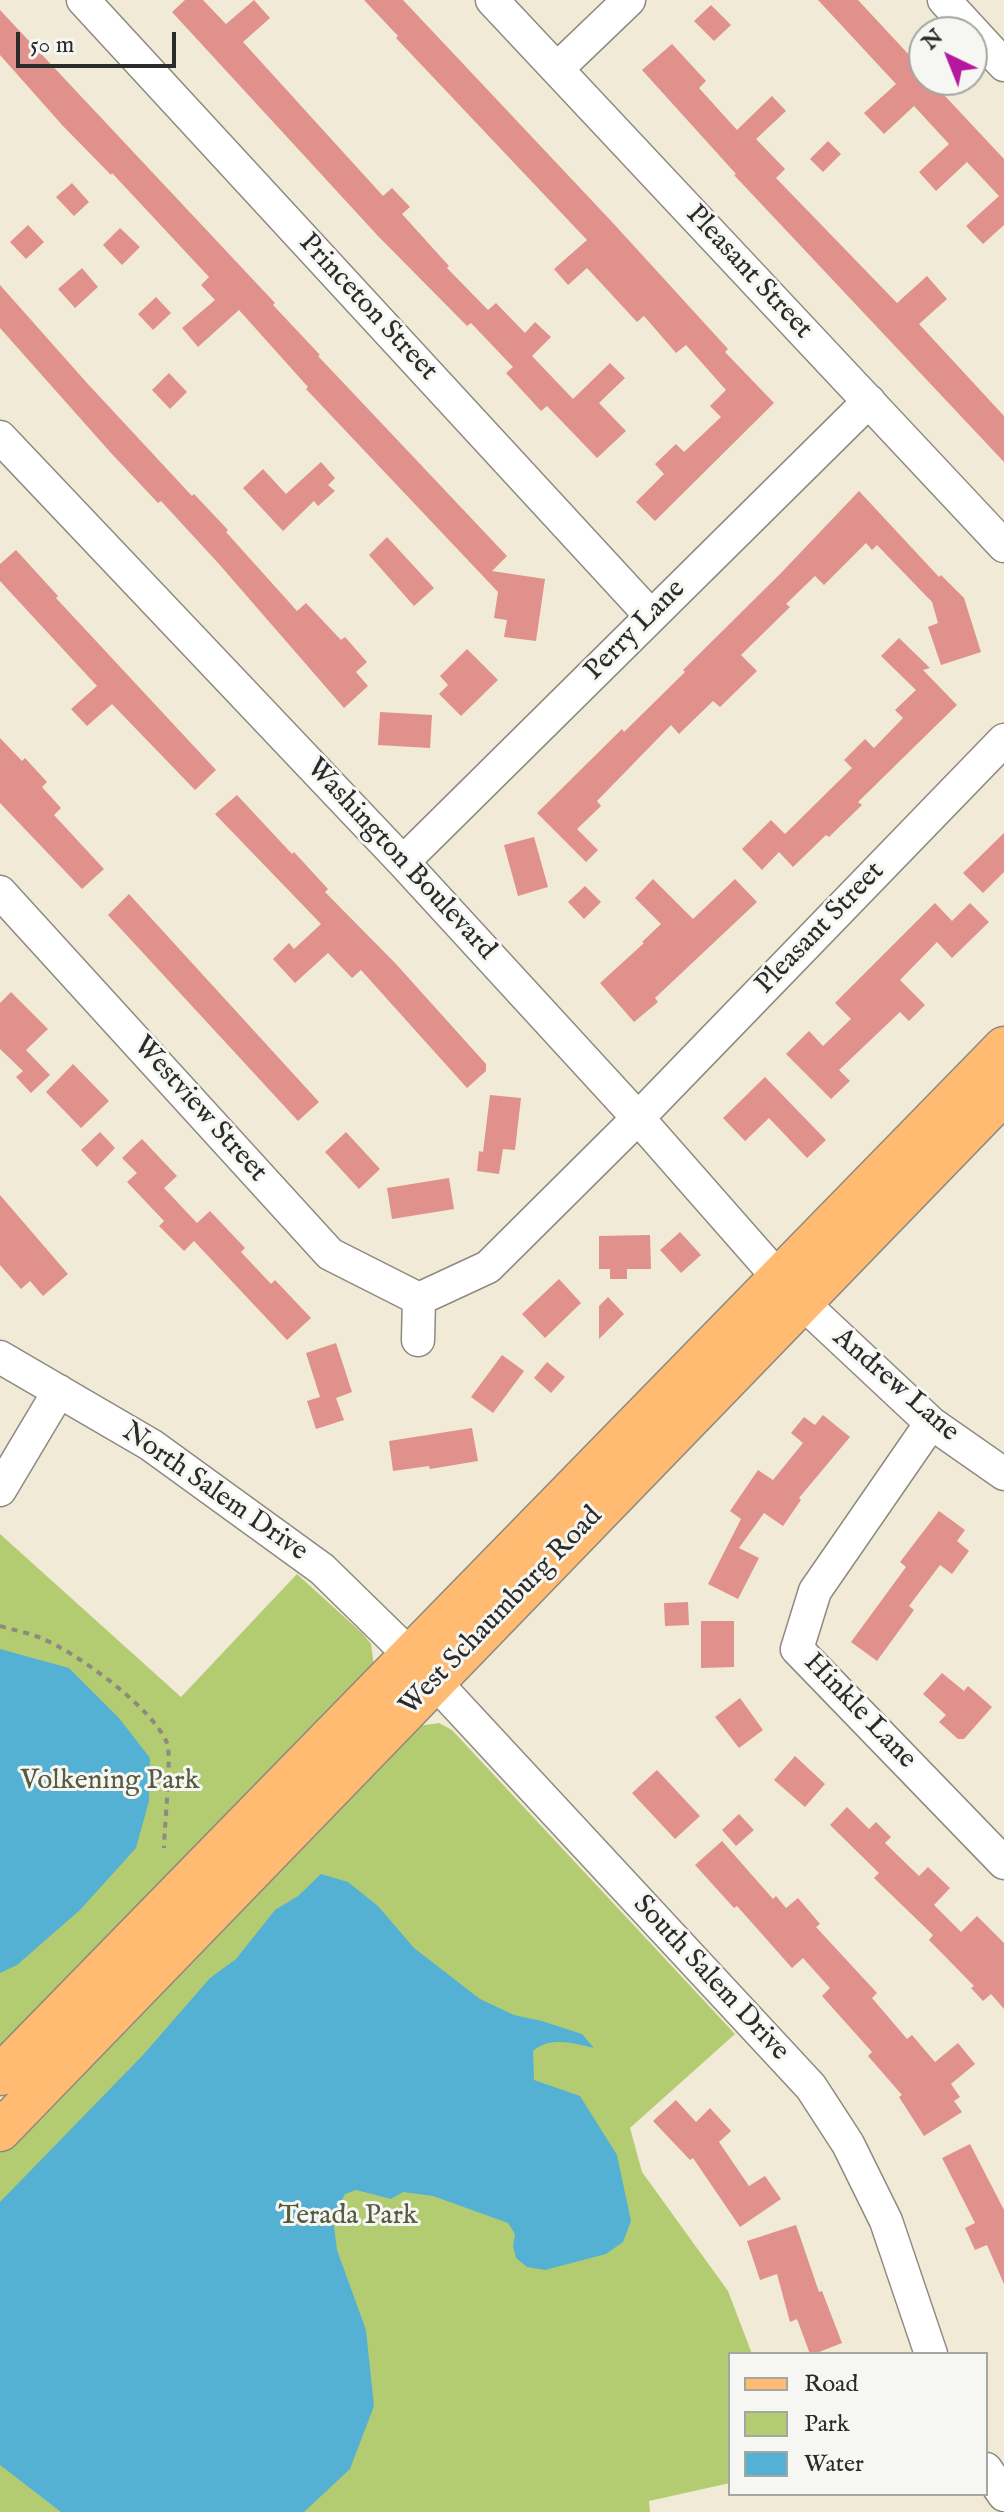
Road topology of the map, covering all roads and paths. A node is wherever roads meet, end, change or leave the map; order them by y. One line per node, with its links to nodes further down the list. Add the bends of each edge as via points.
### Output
1 (83, 0): 10 (street, Princeton Street)
2 (492, 0): 6 (street, Pleasant Street)
3 (629, 0): 6 (street)
4 (944, 0): 5 (street)
5 (1004, 65)
6 (557, 69): 7 (street, Pleasant Street)
7 (869, 401): 9 (street, Pleasant Street); 10 (street, Perry Lane)
8 (0, 437): 12 (street, Washington Boulevard)
9 (1004, 546)
10 (651, 616): 12 (street, Perry Lane)
11 (1004, 740): 16 (street, Pleasant Street)
12 (403, 862): 16 (street, Washington Boulevard)
13 (0, 892): 18 (street, Westview Street, via 330,1254)
14 (1004, 1047): 17 (main road, West Schaumburg Road)
15 (1004, 1094): 17 (main road, West Schaumburg Road)
16 (638, 1118): 17 (street, Washington Boulevard); 18 (street, via 488,1267)
17 (790, 1290): 22 (street, Andrew Lane); 26 (main road, West Schaumburg Road)
18 (419, 1299): 19 (street)
19 (418, 1340)
20 (0, 1357): 21 (street, North Salem Drive)
21 (59, 1391): 24 (street); 26 (street, North Salem Drive, via 151,1445 322,1569)
22 (931, 1423): 23 (street, Andrew Lane); 28 (street, Hinkle Lane, via 815,1591 797,1649)
23 (1004, 1474)
24 (0, 1490)
25 (0, 1626): 27 (path, via 66,1651 105,1677 153,1721 168,1746)
26 (422, 1669): 29 (main road, West Schaumburg Road); 30 (main road, West Schaumburg Road); 31 (street, South Salem Drive, via 811,2087 848,2144 886,2221)
27 (164, 1848)
28 (1004, 1863)
29 (0, 2075)
30 (0, 2131)
31 (930, 2352)
32 (988, 2472): 33 (street)
33 (1004, 2495)

